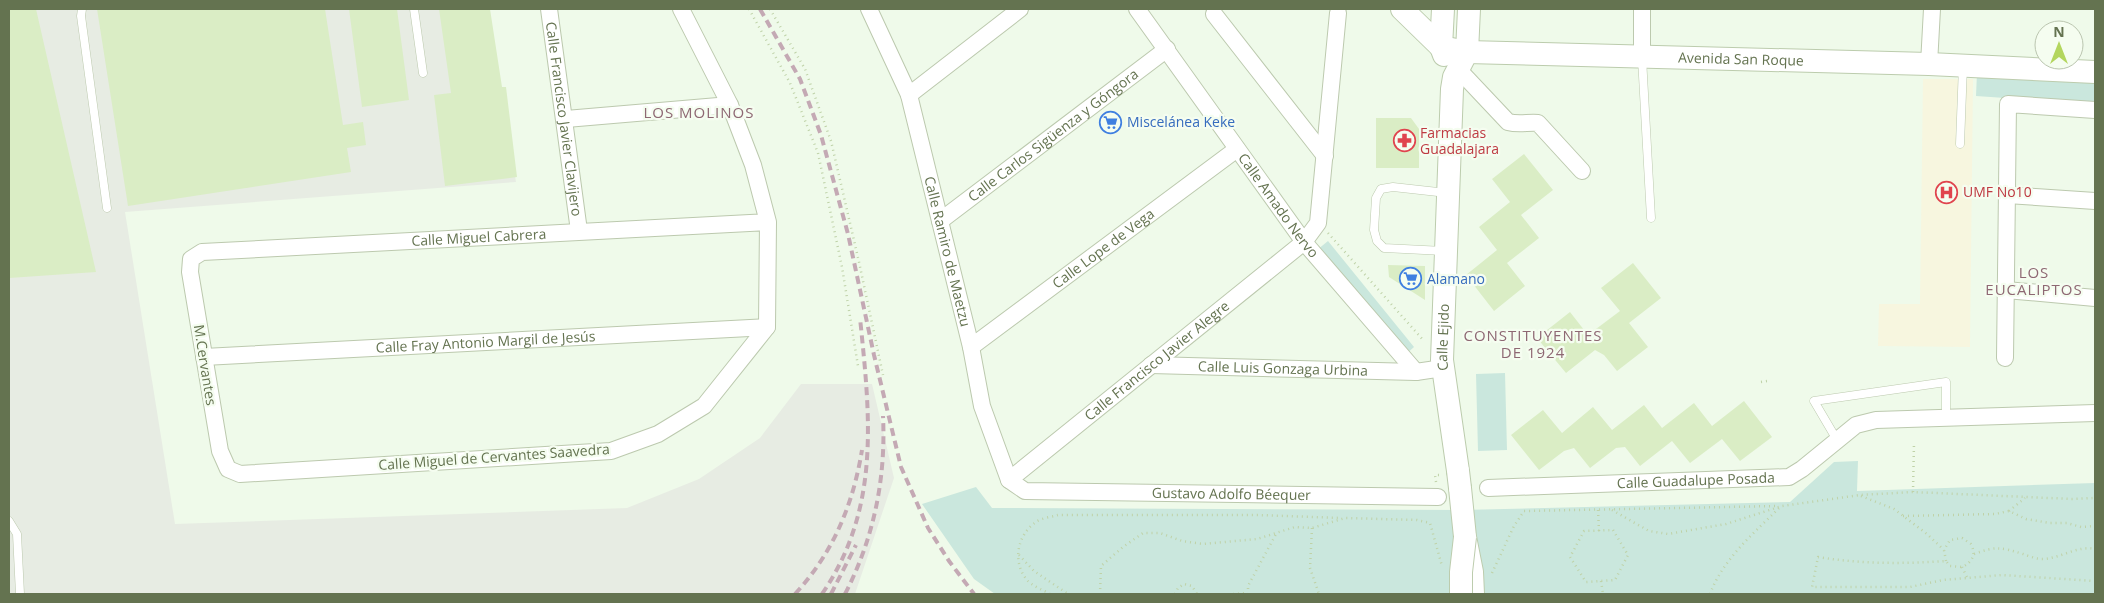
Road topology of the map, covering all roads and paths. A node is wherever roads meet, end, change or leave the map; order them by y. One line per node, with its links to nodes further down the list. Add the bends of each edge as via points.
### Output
1 (82, 9): 36 (lane)
2 (414, 9): 24 (lane)
3 (549, 9): 28 (street, Calle Francisco Javier Clavijero)
4 (682, 9): 26 (street)
5 (749, 9): 53 (path, via 790,83 818,153 842,267)
6 (770, 9): 55 (path, via 805,69 830,141)
7 (869, 9): 25 (street, Calle Ramiro de Maetzu)
8 (1020, 9): 25 (street)
9 (1137, 9): 18 (street, Calle Amado Nervo)
10 (1402, 9): 17 (street)
11 (1443, 9): 17 (street)
12 (1469, 9): 21 (street, Calle Ejido)
13 (1642, 9): 19 (street)
14 (1932, 9): 20 (street)
15 (1338, 13): 31 (street)
16 (1214, 14): 31 (street)
17 (1441, 47): 21 (street, Avenida San Roque)
18 (1167, 49): 30 (street, Calle Amado Nervo); 38 (street, Calle Carlos Sigüenza y Góngora)
19 (1642, 57): 20 (street, Avenida San Roque); 21 (street, Avenida San Roque); 37 (lane)
20 (1930, 64): 22 (street, Avenida San Roque)
21 (1460, 66): 32 (street, via 1508,122 1518,125 1538,123); 33 (street, Calle Ejido)
22 (1963, 66): 23 (street, Avenida San Roque); 29 (lane)
23 (2095, 72)
24 (423, 73)
25 (909, 95): 38 (street, Calle Ramiro de Maetzu)
26 (730, 105): 28 (street); 39 (street, via 754,165)
27 (2095, 110): 34 (street, via 2008,104)
28 (566, 119): 41 (street, Calle Francisco Javier Clavijero)
29 (1960, 144)
30 (1237, 149): 42 (street, Calle Amado Nervo); 48 (street, Calle Lope de Vega)
31 (1325, 156): 40 (street)
32 (1582, 171)
33 (1449, 193): 43 (street, Calle Ejido); 43 (lane, via 1381,189 1376,198 1374,230 1376,241 1384,248)
34 (2007, 195): 35 (street); 45 (street)
35 (2095, 202)
36 (107, 208)
37 (1651, 218)
38 (940, 221): 48 (street, Calle Ramiro de Maetzu)
39 (768, 222): 41 (street, Calle Miguel Cabrera); 47 (street)
40 (1318, 223): 42 (street, Calle Francisco Javier Alegre); 51 (path)
41 (579, 231): 44 (street, Calle Miguel Cabrera, via 202,252)
42 (1304, 242): 52 (street, Calle Francisco Javier Alegre); 54 (street, Calle Amado Nervo)
43 (1446, 251): 51 (street, Calle Ejido)
44 (191, 259): 49 (street, M.Cervantes, via 190,272)
45 (2006, 290): 46 (street); 50 (street)
46 (2095, 298)
47 (767, 327): 49 (street, Calle Fray Antonio Margil de Jesús); 62 (street, Calle Miguel de Cervantes Saavedra, via 704,406 658,434 610,451 240,474)
48 (971, 347): 63 (street, Calle Ramiro de Maetzu, via 982,406)
49 (204, 357): 62 (street, M.Cervantes, via 220,451)
50 (2005, 358)
51 (1442, 364): 54 (street); 81 (street, Calle Ejido, bridge)
52 (1151, 365): 54 (street, Calle Luis Gonzaga Urbina); 63 (street, Calle Francisco Javier Alegre)
53 (858, 366)
54 (1416, 372)
55 (883, 375)
56 (1767, 381): 57 (path)
57 (1761, 382)
58 (2095, 413): 59 (street, Calle Guadalupe Posada)
59 (1946, 417): 60 (street, Calle Guadalupe Posada, via 1876,420 1856,425); 60 (lane, via 1946,382 1814,401)
60 (1837, 440): 64 (street, Calle Guadalupe Posada, via 1789,477)
61 (1914, 443): 65 (path)
62 (228, 469)
63 (1009, 480): 67 (street, Gustavo Adolfo Béequer, via 1025,491)
64 (1488, 488)
65 (1913, 492): 66 (path); 68 (path)
66 (1860, 495): 70 (path); 74 (path)
67 (1438, 497)
68 (2026, 497): 69 (path); 73 (path)
69 (2095, 498)
70 (1782, 506): 72 (path); 72 (path, via 1726,524 1668,534 1649,531); 104 (path, via 1741,545 1715,581)
71 (1598, 510): 72 (path); 79 (path); 92 (path, via 1524,511)
72 (1612, 510)
73 (2009, 511): 74 (path); 77 (path, via 2026,519 2080,527)
74 (1904, 516): 83 (path)
75 (1345, 518): 78 (path); 84 (path, via 1058,515 1037,521 1023,534); 88 (path, via 1430,523)
76 (9, 521): 93 (lane, via 17,534)
77 (2095, 526)
78 (1312, 528): 80 (path, via 1295,527); 101 (path, via 1310,568)
79 (1599, 531): 90 (path, via 1613,530 1628,555 1615,580); 90 (path, via 1584,531 1570,557 1586,582)
80 (1276, 534): 96 (path, via 1203,544 1160,533 1143,533 1101,566); 100 (path, via 1248,586)
81 (1465, 537): 92 (street, Calle Ejido, via 1472,572); 102 (street, Calle Ejido, bridge)
82 (2095, 549): 85 (path, via 2040,560 1992,547)
83 (1944, 550): 85 (path, via 1950,540 1962,538 1970,544); 86 (path)
84 (1018, 554): 94 (path, via 1020,568 1028,581); 95 (path, via 1034,571)
85 (1974, 554): 87 (path, via 1968,565)
86 (1946, 561): 87 (path, via 1950,566); 89 (path, via 1899,564 1818,557 1812,587 1910,587)
87 (1962, 567): 89 (path)
88 (1443, 569)
89 (1968, 579): 91 (path, via 2002,575)
90 (1601, 581): 103 (path)
91 (2095, 581)
92 (1481, 587)
93 (20, 594)
94 (1050, 594)
95 (1068, 594)
96 (1100, 594)
97 (1175, 594): 98 (path, via 1184,584 1192,586)
98 (1197, 594)
99 (1233, 594): 100 (path)
100 (1248, 594)
101 (1318, 594)
102 (1461, 594)
103 (1603, 594)
104 (1710, 594)

